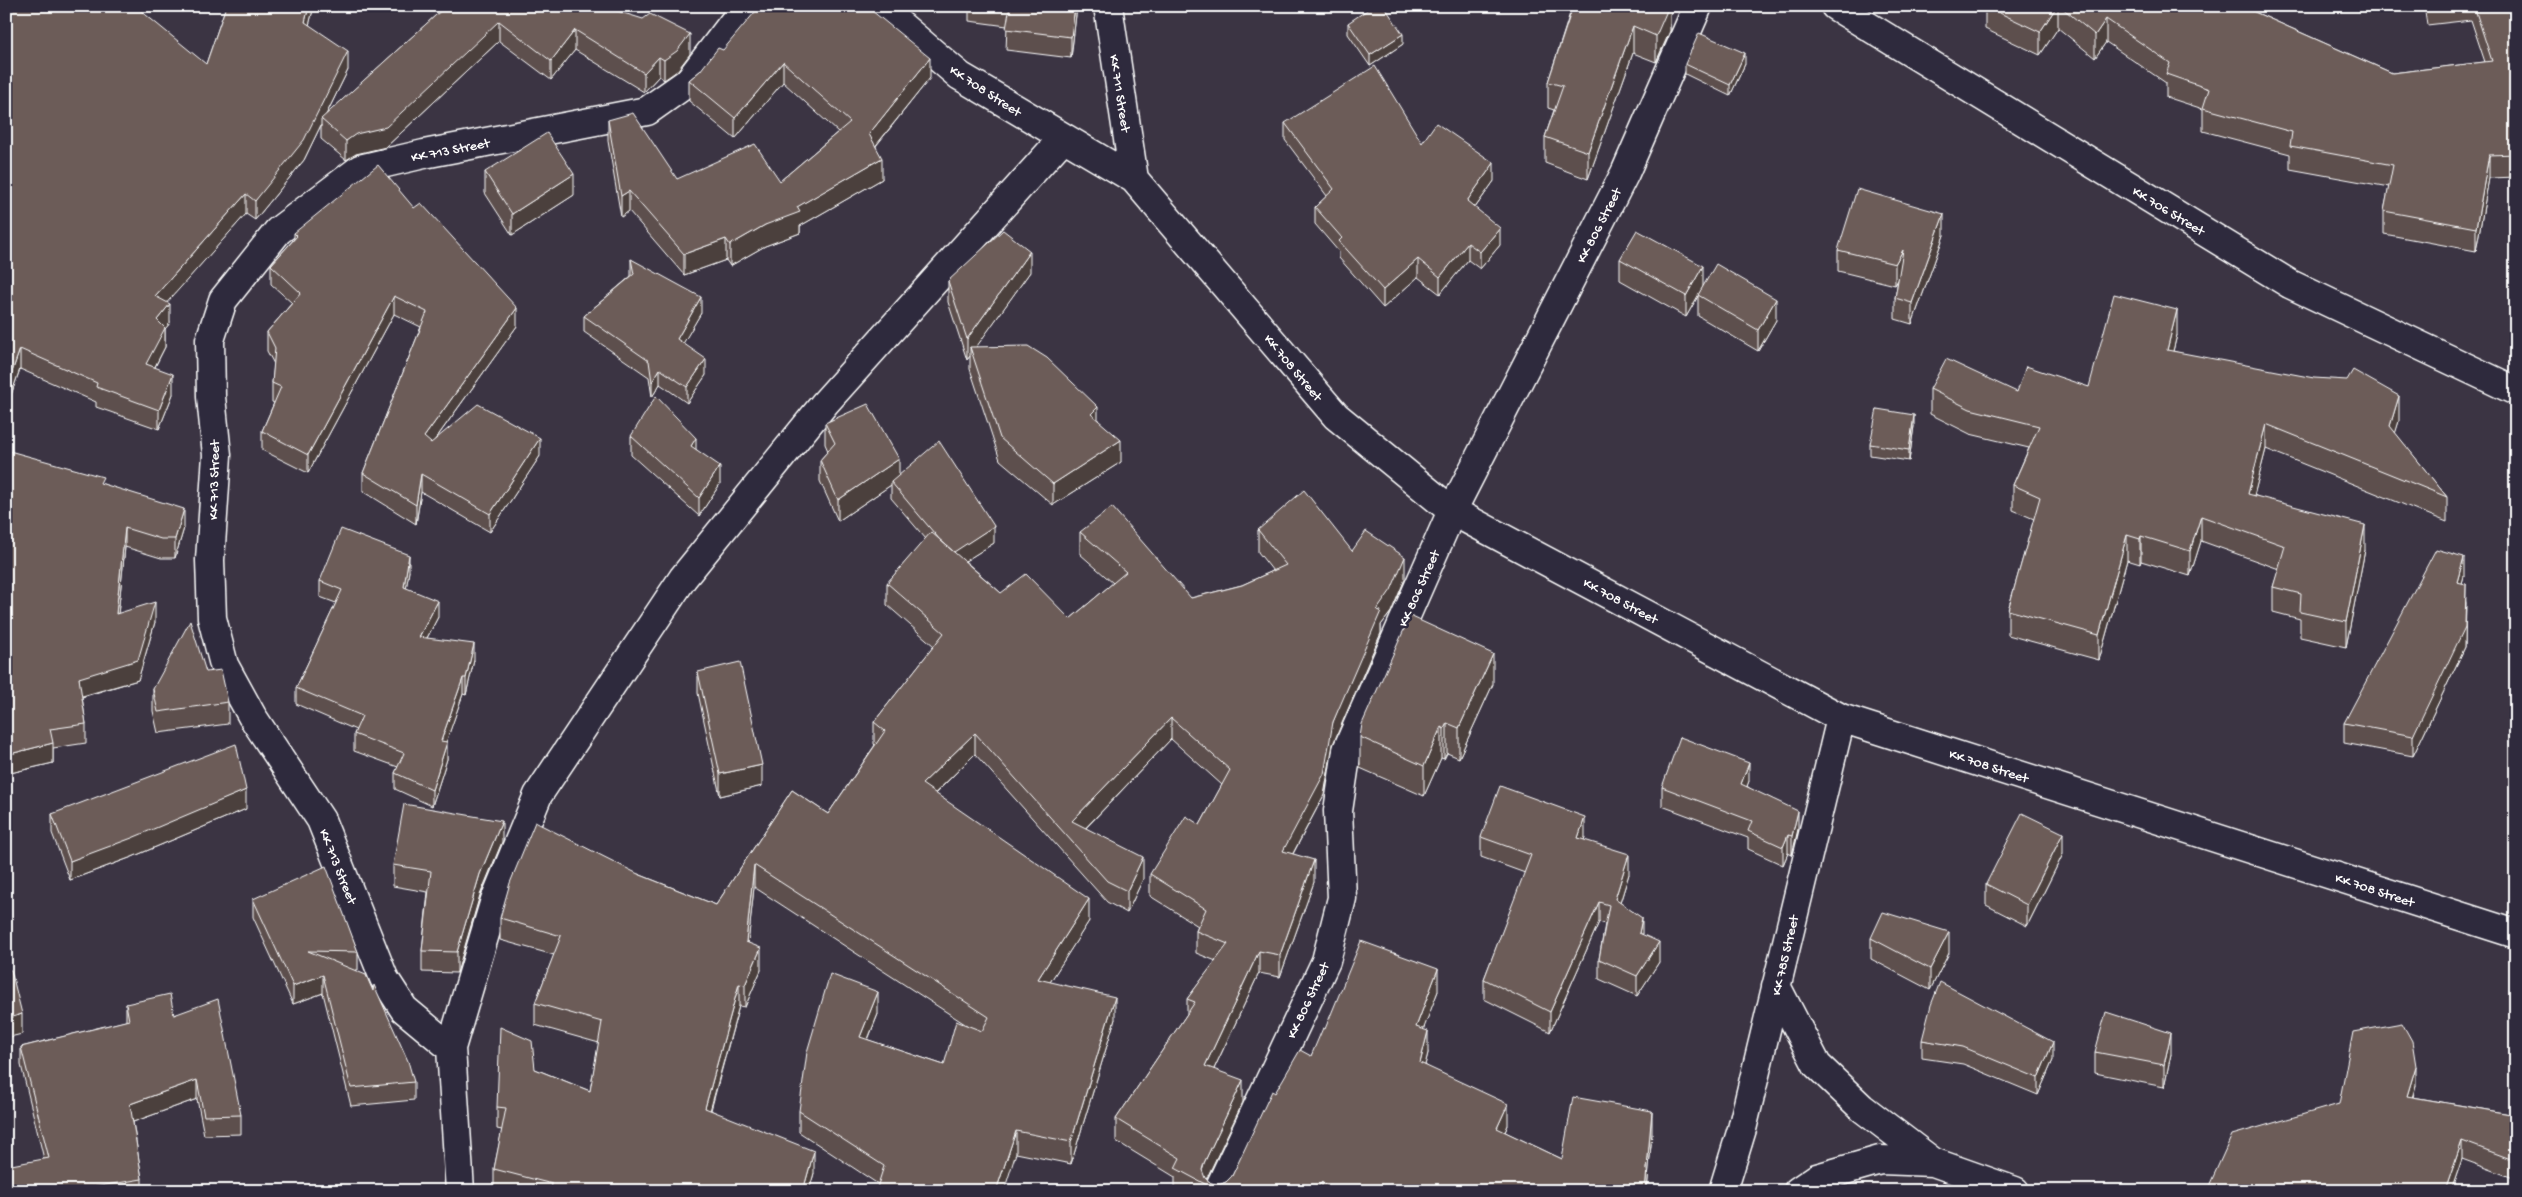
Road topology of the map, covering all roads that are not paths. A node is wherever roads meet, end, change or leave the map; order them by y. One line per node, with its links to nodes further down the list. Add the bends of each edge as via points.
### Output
1 (746, 6): 13 (street, KK 713 Street, via 688,82 647,111 360,169 278,232 223,300 210,340 216,455 210,560 212,618 224,665 252,716 321,820 384,978 404,1009)
2 (884, 6): 6 (street, KK 708 Street, via 892,18 960,76)
3 (1108, 6): 7 (street, KK 711 Street)
4 (1698, 6): 9 (street, KK 806 Street, via 1625,173)
5 (1834, 6): 8 (street, KK 706 Street, via 2290,284)
6 (1063, 138): 7 (street, KK 708 Street); 13 (street, via 825,403 683,578 538,795 495,900)
7 (1134, 179): 9 (street, KK 708 Street, via 1336,416)
8 (2516, 391)
9 (1452, 511): 10 (street, KK 708 Street); 16 (street, KK 806 Street, via 1347,750 1338,811 1342,898 1326,961)
10 (1840, 718): 11 (street, KK 708 Street); 12 (street, KK 785 Street)
11 (2516, 934)
12 (1776, 986): 14 (street, via 1817,1065 1862,1108); 17 (street, KK 785 Street, via 1742,1129)
13 (451, 1048): 15 (street)
14 (1933, 1162): 18 (street, via 1880,1160 1817,1178); 19 (street)
15 (460, 1191)
16 (1218, 1191)
17 (1723, 1191)
18 (1798, 1191)
19 (2015, 1191)

